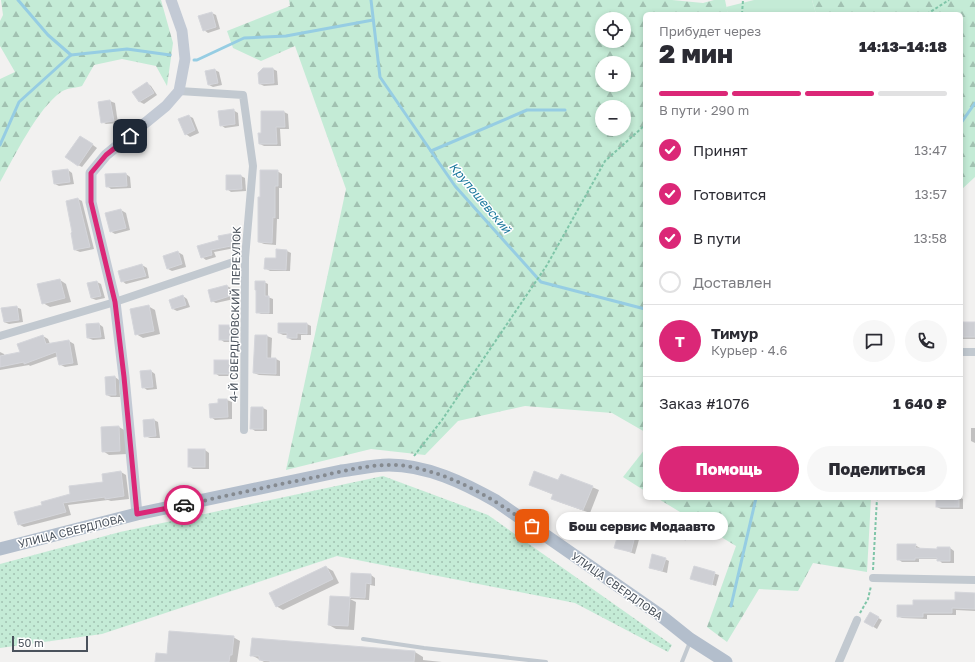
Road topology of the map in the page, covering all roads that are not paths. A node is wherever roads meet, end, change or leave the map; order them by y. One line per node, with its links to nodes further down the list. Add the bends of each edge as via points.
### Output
1 (171, 0): 2 (main road, via 182,31 185,59)
2 (179, 91): 3 (street, 4-Й СВЕРДЛОВСКИЙ ПЕРЕУЛОК, via 243,95 252,166); 4 (main road, via 166,106 106,155 91,173 91,202)
3 (245, 258): 4 (street); 8 (street, 4-Й СВЕРДЛОВСКИЙ ПЕРЕУЛОК)
4 (115, 302): 5 (street); 9 (main road)
5 (0, 336)
6 (963, 352): 7 (street)
7 (975, 352)
8 (244, 430)
9 (137, 514): 10 (main road, УЛИЦА СВЕРДЛОВА); 15 (main road, УЛИЦА СВЕРДЛОВА, via 374,466 406,466 424,470 475,489 496,501)
10 (0, 549)
11 (873, 578): 12 (street)
12 (975, 580)
13 (857, 620): 20 (street)
14 (363, 638): 16 (lane)
15 (690, 639): 17 (lane); 18 (main road); 19 (main road, УЛИЦА СВЕРДЛОВА)
16 (546, 662)
17 (682, 662)
18 (718, 662)
19 (726, 662)
20 (839, 662)

